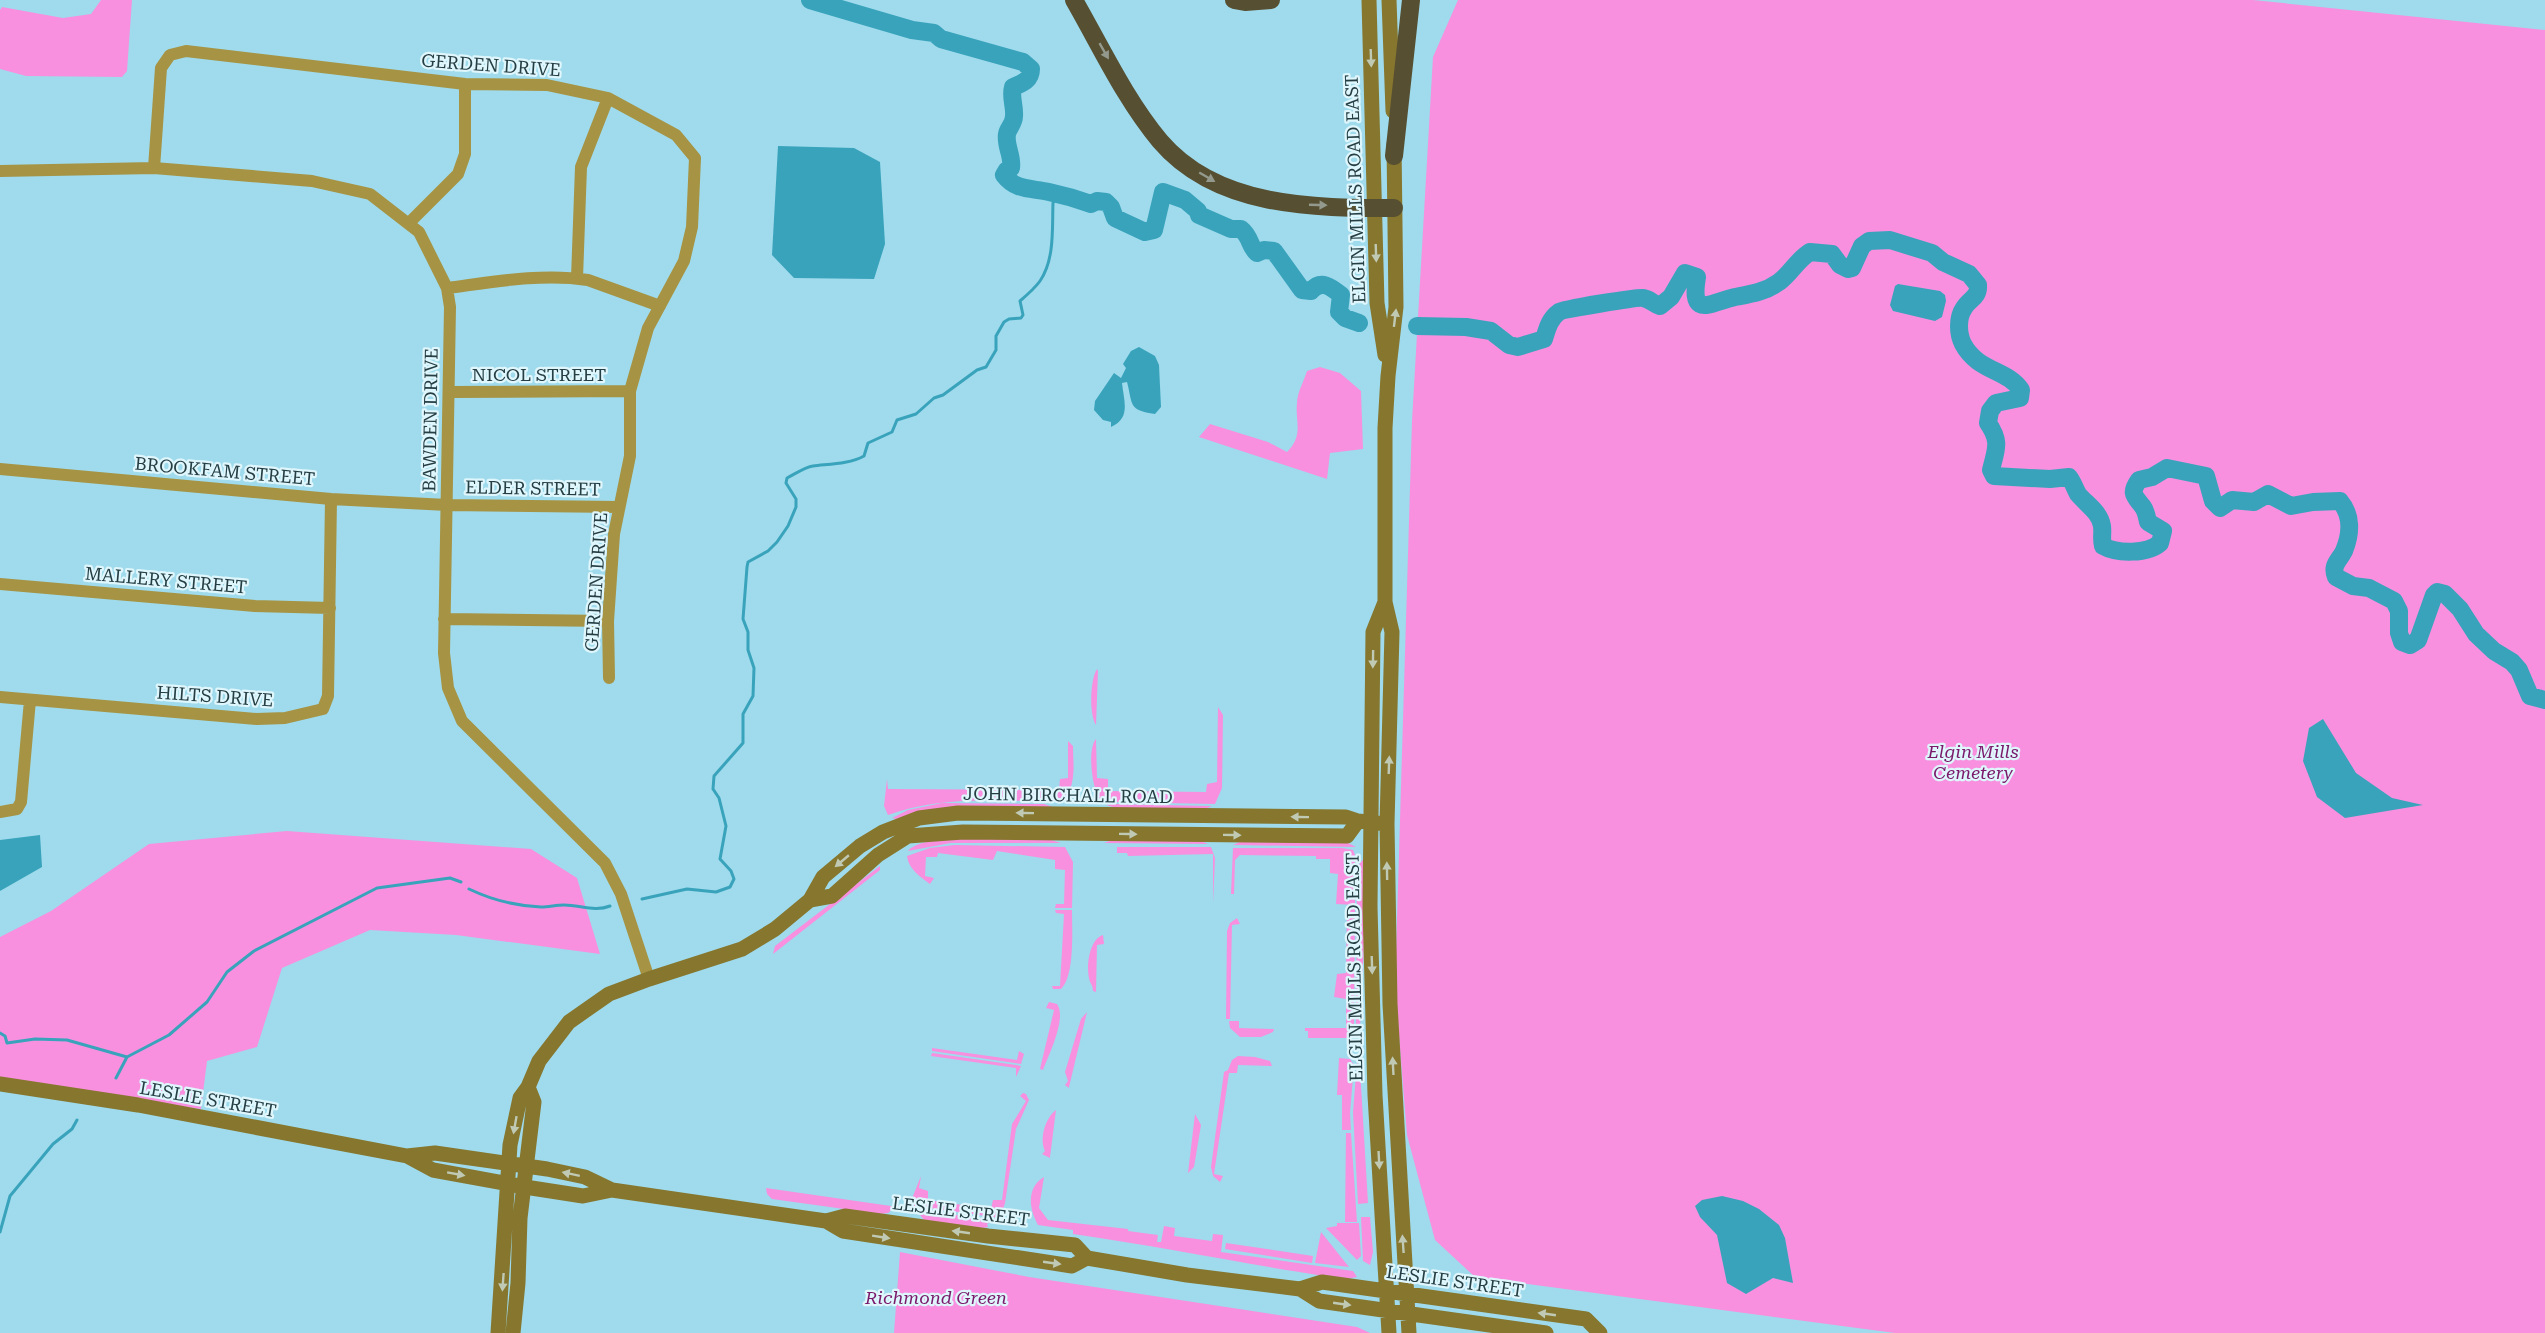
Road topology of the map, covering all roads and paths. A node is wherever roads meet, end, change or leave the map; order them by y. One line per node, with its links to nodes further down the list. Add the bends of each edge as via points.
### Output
1 (1074, 0): 12 (highway, one-way to 12, via 1150,126 1183,162 1208,179 1262,199)
2 (1234, 0): 3 (highway)
3 (1271, 0)
4 (1369, 0): 12 (main road, ELGIN MILLS ROAD EAST, one-way to 12)
5 (1389, 0): 9 (main road, ELGIN MILLS ROAD EAST)
6 (1411, 0): 9 (highway)
7 (465, 84): 8 (street, GERDEN DRIVE, via 547,85); 10 (street, GERDEN DRIVE, via 186,51 170,55 161,68); 14 (street, via 465,154 458,174)
8 (608, 98): 15 (street, via 581,167); 17 (street, GERDEN DRIVE, via 676,135 695,158 692,226 684,261)
9 (1394, 156): 13 (main road, ELGIN MILLS ROAD EAST)
10 (154, 168): 11 (street, BAWDEN DRIVE); 14 (street, BAWDEN DRIVE, via 312,181 370,194)
11 (0, 171)
12 (1374, 208): 13 (highway); 18 (main road, ELGIN MILLS ROAD EAST, one-way to 18, via 1377,303)
13 (1394, 208): 18 (main road, ELGIN MILLS ROAD EAST, one-way to 13, via 1396,307)
14 (409, 223): 16 (street, BAWDEN DRIVE, via 419,232)
15 (578, 278): 16 (street, via 526,278); 17 (street)
16 (447, 288): 20 (street, BAWDEN DRIVE)
17 (660, 306): 19 (street, GERDEN DRIVE, via 648,328)
18 (1388, 376): 26 (main road, ELGIN MILLS ROAD EAST)
19 (630, 391): 20 (street, NICOL STREET); 24 (street, GERDEN DRIVE, via 630,456)
20 (449, 392): 23 (street, BAWDEN DRIVE)
21 (0, 469): 22 (street, BROOKFAM STREET)
22 (331, 499): 23 (street, BROOKFAM STREET); 27 (street, HILTS DRIVE)
23 (447, 505): 24 (street, ELDER STREET); 28 (street, BAWDEN DRIVE)
24 (619, 507): 29 (street, GERDEN DRIVE)
25 (0, 584): 27 (street, MALLERY STREET, via 255,606)
26 (1385, 602): 34 (main road, ELGIN MILLS ROAD EAST, one-way to 34, via 1373,632); 35 (main road, ELGIN MILLS ROAD EAST, one-way to 26, via 1392,632)
27 (330, 608): 32 (street, HILTS DRIVE, via 328,701 318,711 257,719)
28 (444, 619): 29 (street); 36 (street, BAWDEN DRIVE, via 448,688 462,721 605,863 621,894)
29 (608, 621): 30 (street, GERDEN DRIVE)
30 (609, 678)
31 (0, 698): 32 (street, HILTS DRIVE)
32 (30, 700): 33 (street, via 21,802 17,809)
33 (0, 812)
34 (1364, 822): 35 (main road); 36 (main road, JOHN BIRCHALL ROAD, via 1347,836 963,832 908,836 878,855 832,896 810,900 775,929 742,949); 48 (main road, ELGIN MILLS ROAD EAST, one-way to 48)
35 (1387, 824): 49 (main road, ELGIN MILLS ROAD EAST, one-way to 35, via 1390,1015)
36 (649, 979): 38 (main road, JOHN BIRCHALL ROAD, via 609,994 569,1022 539,1060)
37 (0, 1084): 39 (main road, LESLIE STREET, via 138,1105)
38 (528, 1087): 40 (main road, JOHN BIRCHALL ROAD, one-way to 40, via 520,1098); 41 (main road, via 534,1102)
39 (408, 1156): 40 (main road, LESLIE STREET, via 435,1153); 42 (main road, LESLIE STREET, one-way to 42, via 433,1170)
40 (509, 1165): 41 (main road, LESLIE STREET); 42 (main road, JOHN BIRCHALL ROAD)
41 (527, 1168): 43 (main road); 44 (main road, LESLIE STREET, one-way to 41, via 585,1177)
42 (508, 1183): 43 (main road, LESLIE STREET); 52 (main road, JOHN BIRCHALL ROAD, one-way to 52)
43 (525, 1186): 44 (main road, LESLIE STREET, via 583,1196); 53 (main road)
44 (612, 1190): 45 (main road, LESLIE STREET)
45 (826, 1221): 46 (main road, LESLIE STREET, one-way to 46, via 843,1231 986,1254 1072,1266); 46 (main road, LESLIE STREET, one-way to 45, via 1075,1245 845,1216)
46 (1087, 1258): 47 (main road, LESLIE STREET)
47 (1300, 1289): 48 (main road, LESLIE STREET, via 1322,1282); 50 (main road, LESLIE STREET, one-way to 50, via 1319,1301)
48 (1386, 1290): 49 (main road, LESLIE STREET); 50 (main road, ELGIN MILLS ROAD EAST)
49 (1407, 1294): 51 (main road, ELGIN MILLS ROAD EAST); 57 (main road, LESLIE STREET, one-way to 49, via 1586,1319)
50 (1387, 1310): 51 (main road, LESLIE STREET); 54 (main road, ELGIN MILLS ROAD EAST)
51 (1408, 1314): 55 (main road, ELGIN MILLS ROAD EAST); 56 (main road, LESLIE STREET)
52 (498, 1333)
53 (513, 1333)
54 (1389, 1333)
55 (1409, 1333)
56 (1546, 1333)
57 (1599, 1333)

